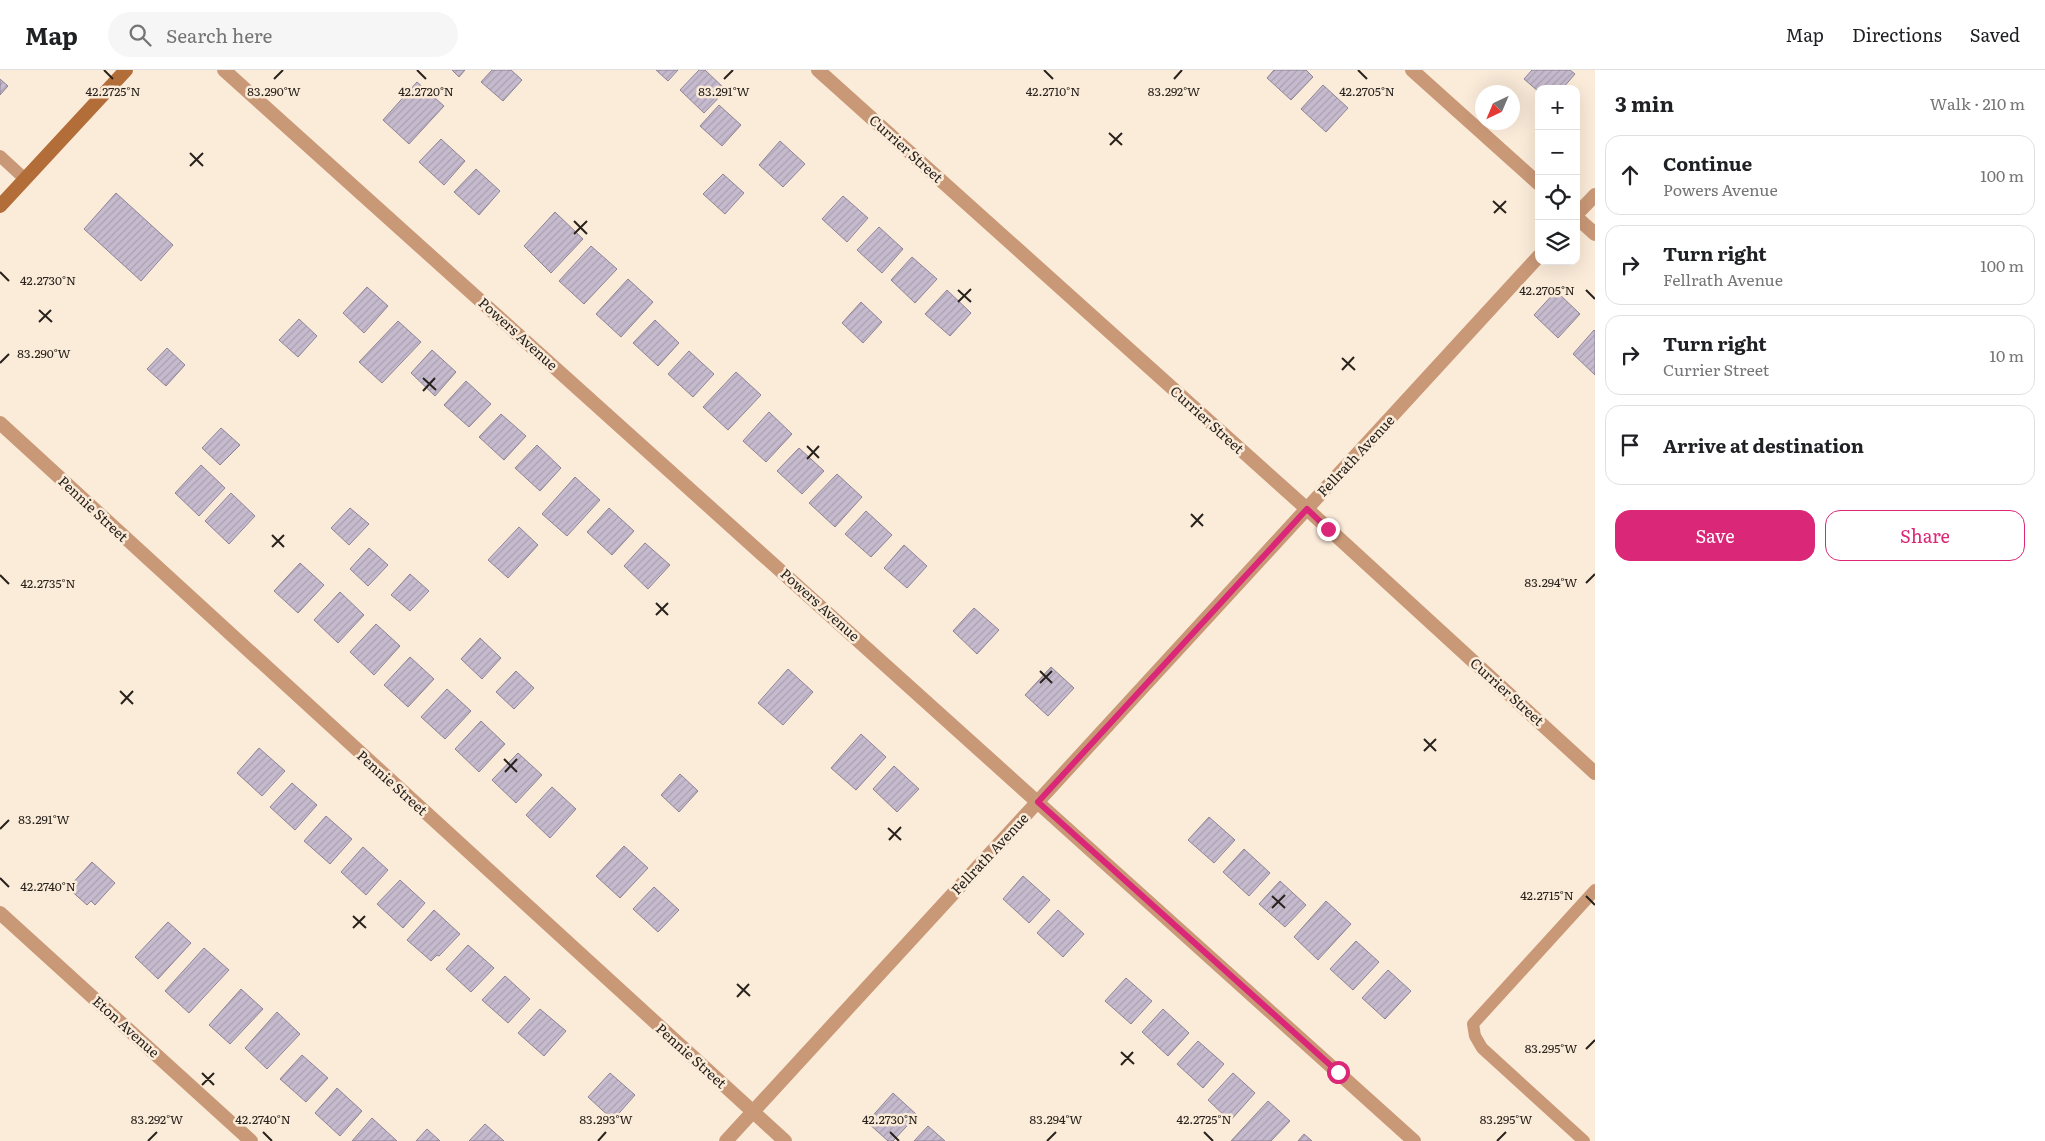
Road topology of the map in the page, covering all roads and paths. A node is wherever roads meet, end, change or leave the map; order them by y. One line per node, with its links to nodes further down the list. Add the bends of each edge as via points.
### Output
1 (126, 70): 6 (main road)
2 (224, 70): 17 (street, Powers Avenue)
3 (818, 70): 15 (street, Currier Street)
4 (1412, 70): 7 (street)
5 (0, 156): 6 (lane)
6 (25, 179): 9 (main road)
7 (1535, 180)
8 (1595, 195): 10 (street)
9 (0, 206)
10 (1580, 212)
11 (1580, 220): 12 (street)
12 (1595, 234)
13 (1535, 260): 15 (street, Fellrath Avenue)
14 (0, 423): 20 (street, Pennie Street)
15 (1307, 509): 16 (street, Currier Street); 17 (street, Fellrath Avenue)
16 (1595, 772)
17 (1038, 802): 20 (street, Fellrath Avenue); 24 (street, Powers Avenue)
18 (1595, 890): 25 (lane, via 1473,1024 1482,1048)
19 (0, 913): 21 (street, Eton Avenue)
20 (753, 1112): 22 (street, Fellrath Avenue); 23 (street, Pennie Street)
21 (251, 1141)
22 (726, 1141)
23 (785, 1141)
24 (1414, 1141)
25 (1584, 1141)

